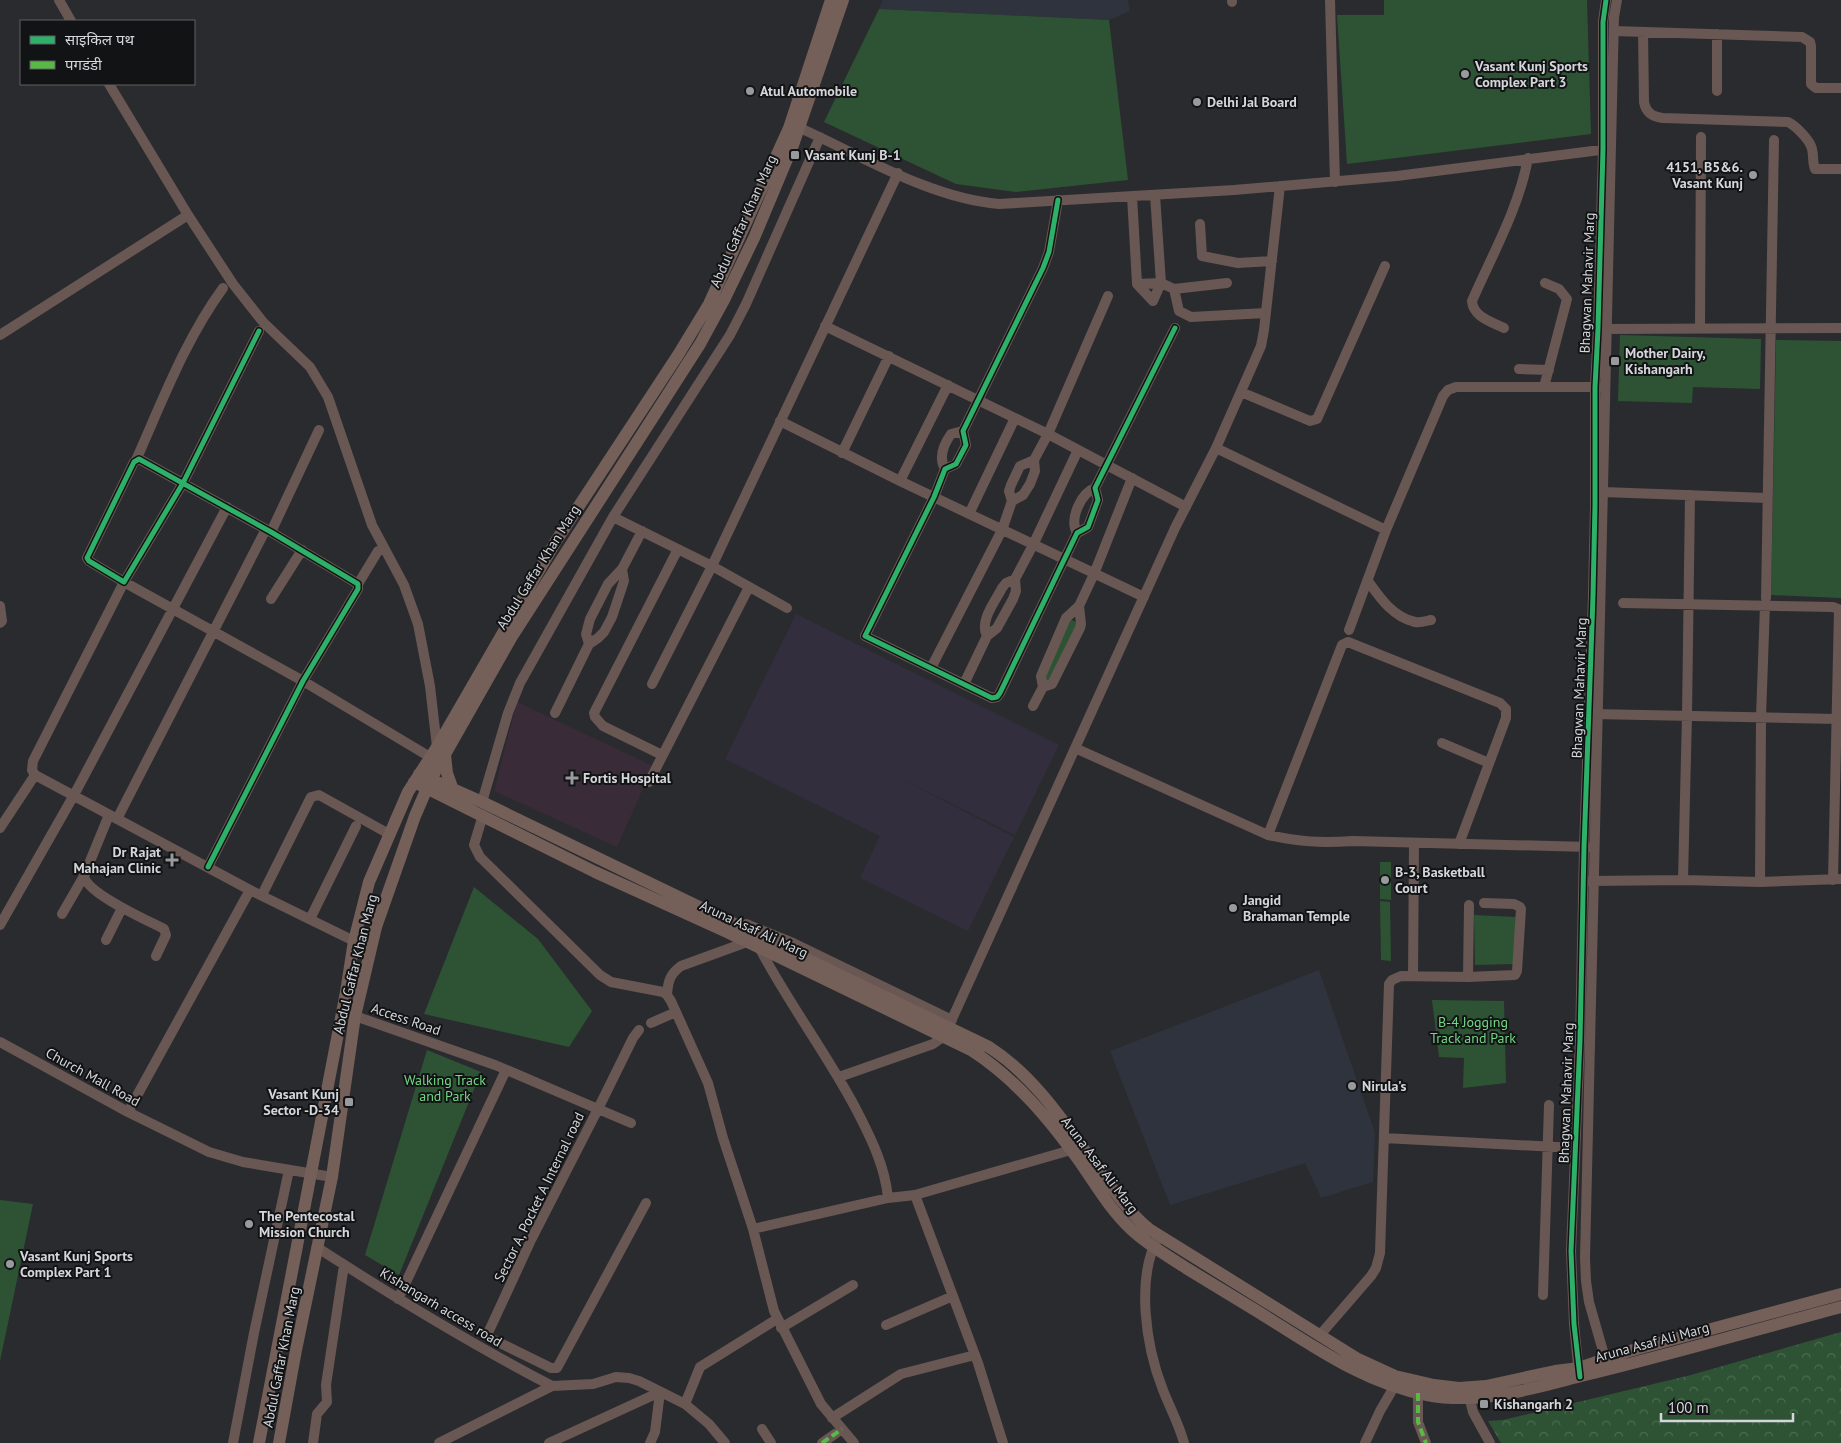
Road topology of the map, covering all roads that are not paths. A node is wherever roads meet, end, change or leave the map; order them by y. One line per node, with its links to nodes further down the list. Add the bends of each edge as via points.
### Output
1 (59, 0): 7 (street)
2 (831, 0): 129 (main road, Abdul Gaffar Khan Marg, via 787,134 712,298 556,541)
3 (843, 0): 14 (main road, Abdul Gaffar Khan Marg)
4 (1330, 0): 22 (street)
5 (1606, 0): 18 (street, Bhagwan Mahavir Marg, via 1603,22)
6 (1617, 0): 8 (street, Bhagwan Mahavir Marg)
7 (70, 20)
8 (1614, 30): 9 (street); 18 (street, Bhagwan Mahavir Marg)
9 (1644, 32): 10 (street); 20 (street, via 1644,102 1648,112 1663,118 1788,122 1811,145 1815,169)
10 (1717, 34): 12 (street, via 1802,37 1811,46 1811,84 1816,88); 13 (street)
11 (110, 85): 27 (street)
12 (1841, 88)
13 (1717, 92)
14 (800, 128): 15 (street); 129 (main road, Abdul Gaffar Khan Marg, via 754,238 710,326)
15 (820, 137): 21 (street); 81 (street, via 730,336)
16 (1701, 137): 42 (street)
17 (1774, 140): 45 (street)
18 (1607, 149): 19 (street); 44 (street, Bhagwan Mahavir Marg)
19 (1528, 158): 22 (street); 41 (street, via 1522,185 1472,301 1479,316)
20 (1841, 169)
21 (898, 173): 26 (street, via 966,199 983,202); 39 (street)
22 (1335, 182): 23 (street)
23 (1280, 186): 24 (street); 29 (street)
24 (1155, 195): 25 (street); 31 (street)
25 (1132, 196): 26 (street); 34 (street)
26 (1058, 200): 56 (street, via 1043,268)
27 (188, 215): 47 (street); 129 (street, via 240,294 310,367 328,397 372,526 404,585 418,624 428,671)
28 (1200, 224): 29 (street, via 1202,256 1238,263)
29 (1272, 262): 38 (street)
30 (1385, 266): 55 (street, via 1317,419 1310,421)
31 (1161, 283): 34 (street); 34 (street, via 1153,301); 36 (street)
32 (1227, 283): 36 (street)
33 (1545, 283): 50 (street, via 1560,289 1567,298)
34 (1137, 284)
35 (223, 288): 65 (street, via 200,320)
36 (1174, 289): 38 (street, via 1178,311 1191,317)
37 (1108, 296): 61 (street)
38 (1266, 313): 55 (street, via 1261,346)
39 (825, 326): 48 (street); 58 (street)
40 (1176, 328): 67 (street)
41 (1504, 328)
42 (1700, 328): 44 (street); 45 (street)
43 (1841, 328): 45 (street)
44 (1603, 329): 52 (street, Bhagwan Mahavir Marg); 54 (street, Bhagwan Mahavir Marg)
45 (1770, 329): 76 (street)
46 (259, 331): 71 (street)
47 (0, 335)
48 (889, 356): 51 (street); 64 (street)
49 (1519, 370): 50 (street)
50 (1549, 370): 53 (street)
51 (948, 385): 56 (street); 70 (street)
52 (1606, 386): 54 (street); 73 (street, Bhagwan Mahavir Marg)
53 (1544, 387): 54 (street); 83 (street, via 1456,387 1448,390)
54 (1594, 387): 123 (street, Bhagwan Mahavir Marg)
55 (1241, 392): 62 (street)
56 (978, 400): 57 (street); 60 (street)
57 (1015, 418): 61 (street); 80 (street)
58 (780, 421): 64 (street); 92 (street)
59 (319, 430): 84 (street)
60 (963, 431): 68 (street, via 966,445 956,464); 68 (street, via 951,434 947,439 941,458)
61 (1048, 434): 63 (street); 66 (street)
62 (1216, 448): 79 (street); 83 (street)
63 (1078, 450): 67 (street); 87 (street)
64 (842, 452): 70 (street)
65 (136, 460): 71 (street); 97 (street, via 87,558)
66 (1034, 460): 77 (street, via 1035,471 1030,484 1022,495); 77 (street, via 1020,466 1009,491)
67 (1106, 464): 69 (street); 72 (street)
68 (946, 469): 75 (street)
69 (1132, 478): 79 (street); 94 (street)
70 (900, 481): 75 (street)
71 (183, 483): 78 (street); 97 (street)
72 (1095, 488): 86 (street, via 1086,492 1074,518); 86 (street, via 1098,500 1088,528)
73 (1603, 492): 74 (street); 123 (street, Bhagwan Mahavir Marg)
74 (1690, 495): 76 (street); 104 (street)
75 (934, 497): 80 (street); 116 (street, via 865,636)
76 (1767, 498): 102 (street)
77 (1012, 501): 82 (street)
78 (227, 507): 84 (street); 108 (street)
79 (1186, 507): 100 (street)
80 (969, 514): 82 (street)
81 (613, 517): 85 (street); 137 (street, via 520,683)
82 (1002, 530): 87 (street); 116 (street)
83 (1386, 530): 96 (street)
84 (269, 531): 89 (street); 113 (street)
85 (642, 531): 88 (street); 93 (street)
86 (1076, 533): 91 (street)
87 (1033, 545): 91 (street); 95 (street)
88 (678, 549): 92 (street); 130 (street, via 594,713 603,726)
89 (302, 550): 98 (street); 101 (street)
90 (378, 551): 98 (street)
91 (1064, 559): 94 (street); 119 (street, via 998,696 992,698)
92 (712, 566): 99 (street); 118 (street)
93 (622, 569): 115 (street, via 608,584 590,619 586,634); 115 (street, via 624,582 612,617 604,632)
94 (1094, 574): 100 (street); 106 (street)
95 (1015, 579): 114 (street, via 1013,599 997,628); 114 (street, via 1002,588 984,623)
96 (1368, 580): 110 (street, via 1385,605 1402,617 1416,622); 112 (street)
97 (124, 582): 108 (street); 132 (street, via 33,761)
98 (358, 584): 117 (street)
99 (749, 587): 107 (street); 130 (street)
100 (1144, 597): 128 (street)
101 (270, 599)
102 (1765, 601): 104 (street); 109 (street); 125 (street)
103 (1623, 603): 104 (street)
104 (1688, 604): 124 (street)
105 (0, 606): 111 (street)
106 (1079, 606): 120 (street, via 1066,618 1059,633 1041,676); 120 (street, via 1080,628 1052,684)
107 (787, 608)
108 (172, 609): 113 (street); 136 (street)
109 (1840, 610): 126 (street)
110 (1430, 620)
111 (0, 623)
112 (1349, 630)
113 (214, 632): 117 (street); 140 (street)
114 (987, 636): 119 (street)
115 (589, 644): 122 (street)
116 (931, 668): 119 (street)
117 (303, 681): 129 (street, via 399,738); 149 (street)
118 (652, 684)
119 (964, 684)
120 (1043, 687): 121 (street)
121 (1033, 706)
122 (555, 713)
123 (1594, 714): 124 (street); 147 (street, Bhagwan Mahavir Marg)
124 (1687, 715): 125 (street); 153 (street)
125 (1761, 717): 126 (street); 155 (street)
126 (1837, 719): 151 (street)
127 (1442, 743): 131 (street)
128 (1075, 748): 144 (street); 175 (street)
129 (437, 753): 134 (main road, Abdul Gaffar Khan Marg); 135 (main road, via 447,773)
130 (662, 754): 133 (street)
131 (1489, 763): 144 (street, via 1506,718 1504,705 1346,642 1342,645); 146 (street)
132 (35, 775): 136 (street); 142 (street)
133 (649, 782)
134 (420, 783): 135 (main road, Aruna Asaf Ali Marg); 138 (main road, Abdul Gaffar Khan Marg); 143 (main road, Abdul Gaffar Khan Marg)
135 (449, 793): 137 (main road, Aruna Asaf Ali Marg); 138 (main road, via 429,800); 139 (main road, Aruna Asaf Ali Marg)
136 (74, 796): 140 (street); 163 (street)
137 (482, 802): 175 (main road, Aruna Asaf Ali Marg)
138 (415, 816): 173 (main road, Abdul Gaffar Khan Marg, via 376,927)
139 (483, 816): 166 (main road, Aruna Asaf Ali Marg); 171 (street, via 474,845 480,857 600,975 611,982)
140 (113, 817): 149 (street); 150 (street)
141 (356, 826): 162 (street)
142 (0, 828)
143 (389, 834): 157 (street, via 315,794); 165 (main road, Abdul Gaffar Khan Marg, via 369,882)
144 (1268, 835): 145 (street, via 1320,843)
145 (1414, 843): 146 (street); 169 (street)
146 (1459, 844): 147 (street)
147 (1589, 847): 152 (street, Bhagwan Mahavir Marg); 154 (street, Bhagwan Mahavir Marg)
148 (603, 855): 175 (street, via 692,900 793,943)
149 (208, 868): 156 (street)
150 (84, 876): 160 (street, via 92,889); 161 (street)
151 (1837, 879): 155 (street)
152 (1594, 880): 153 (street); 154 (street); 177 (street, Bhagwan Mahavir Marg)
153 (1683, 880): 155 (street)
154 (1583, 882): 177 (street, Bhagwan Mahavir Marg)
155 (1760, 882)
156 (250, 890): 157 (street); 186 (street)
157 (262, 896): 162 (street)
158 (1484, 903): 170 (street, via 1520,906 1517,971 1514,976)
159 (1469, 905): 170 (street)
160 (122, 908): 164 (street); 168 (street, via 164,929 166,935)
161 (62, 914)
162 (310, 919): 165 (street)
163 (0, 925)
164 (106, 940)
165 (354, 941): 193 (main road, Abdul Gaffar Khan Marg)
166 (747, 942): 167 (main road, Aruna Asaf Ali Marg); 171 (street, via 681,966 672,973)
167 (760, 949): 175 (main road, Aruna Asaf Ali Marg); 181 (street)
168 (156, 956)
169 (1414, 976): 170 (street); 188 (street, via 1396,977 1389,984)
170 (1468, 977)
171 (667, 995): 172 (street)
172 (676, 1012): 174 (street); 198 (street, via 708,1083)
173 (355, 1016): 179 (street, Access Road); 194 (main road, Abdul Gaffar Khan Marg)
174 (651, 1023)
175 (948, 1028): 181 (street, via 933,1044); 191 (main road, Aruna Asaf Ali Marg, via 1004,1074); 199 (main road, Aruna Asaf Ali Marg, via 989,1048 1021,1072)
176 (639, 1030): 185 (street)
177 (1585, 1039): 182 (street, Bhagwan Mahavir Marg); 183 (street, Bhagwan Mahavir Marg)
178 (0, 1042): 186 (street, Church Mall Road)
179 (449, 1048): 180 (street, Sector A, Pocket A Internal road)
180 (506, 1070): 185 (street, Sector A, Pocket A Internal road); 206 (street)
181 (839, 1077): 196 (street, via 875,1148)
182 (1589, 1098): 183 (street); 212 (street, Bhagwan Mahavir Marg, via 1586,1281)
183 (1577, 1100): 190 (street, Bhagwan Mahavir Marg)
184 (1549, 1105): 189 (street)
185 (598, 1109): 187 (street); 197 (street, Sector A, Pocket A Internal road, via 531,1240 488,1336 555,1369)
186 (128, 1112): 192 (street, Church Mall Road, via 209,1152)
187 (631, 1122)
188 (1384, 1138): 189 (street); 210 (street, via 1380,1253 1376,1268)
189 (1548, 1147): 190 (street); 204 (street)
190 (1575, 1148): 213 (street, Bhagwan Mahavir Marg, via 1571,1251)
191 (1071, 1150): 195 (street); 199 (main road, Aruna Asaf Ali Marg, via 1122,1220 1137,1235)
192 (289, 1170): 193 (street, Church Mall Road); 223 (street)
193 (310, 1174): 194 (street, Church Mall Road); 224 (main road, Abdul Gaffar Khan Marg)
194 (332, 1177): 200 (main road, Abdul Gaffar Khan Marg)
195 (915, 1195): 196 (street); 205 (street)
196 (888, 1198): 198 (street)
197 (644, 1207)
198 (753, 1229): 208 (street)
199 (1156, 1241): 210 (main road, Aruna Asaf Ali Marg); 215 (main road, Aruna Asaf Ali Marg, via 1341,1363); 235 (street, via 1149,1258 1146,1281 1149,1334 1162,1388)
200 (318, 1248): 201 (street, Kishangarh access road); 225 (main road, Abdul Gaffar Khan Marg)
201 (344, 1265): 206 (street, Kishangarh access road); 226 (street, via 326,1385 328,1398 317,1414)
202 (854, 1285): 208 (street)
203 (1841, 1294): 212 (main road, Aruna Asaf Ali Marg)
204 (1544, 1295)
205 (953, 1296): 209 (street); 211 (street)
206 (398, 1299): 214 (street, Kishangarh access road)
207 (1841, 1307): 212 (main road, Aruna Asaf Ali Marg)
208 (779, 1323): 219 (street, via 700,1367); 220 (street, via 821,1404)
209 (886, 1325)
210 (1320, 1335): 218 (main road, Aruna Asaf Ali Marg, via 1358,1359 1395,1376)
211 (975, 1356): 220 (street, via 901,1374); 234 (street)
212 (1607, 1364): 213 (main road, Aruna Asaf Ali Marg)
213 (1579, 1372): 218 (main road, Aruna Asaf Ali Marg, via 1555,1371)
214 (552, 1386): 216 (street, via 593,1384 622,1377); 227 (street)
215 (1394, 1387): 217 (main road, Aruna Asaf Ali Marg); 236 (street)
216 (660, 1392): 219 (street); 228 (street); 229 (street, via 655,1432)
217 (1418, 1393): 218 (main road, Aruna Asaf Ali Marg); 237 (street, via 1418,1422)
218 (1468, 1394): 238 (street, via 1473,1412)
219 (686, 1404): 230 (street)
220 (832, 1418): 221 (street)
221 (842, 1429): 232 (street); 233 (street)
222 (762, 1430): 231 (street)
223 (233, 1443)
224 (259, 1443)
225 (279, 1443)
226 (313, 1443)
227 (439, 1443)
228 (549, 1443)
229 (650, 1443)
230 (726, 1443)
231 (771, 1443)
232 (822, 1443)
233 (854, 1443)
234 (1003, 1443)
235 (1184, 1443)
236 (1365, 1443)
237 (1426, 1443)
238 (1490, 1443)

